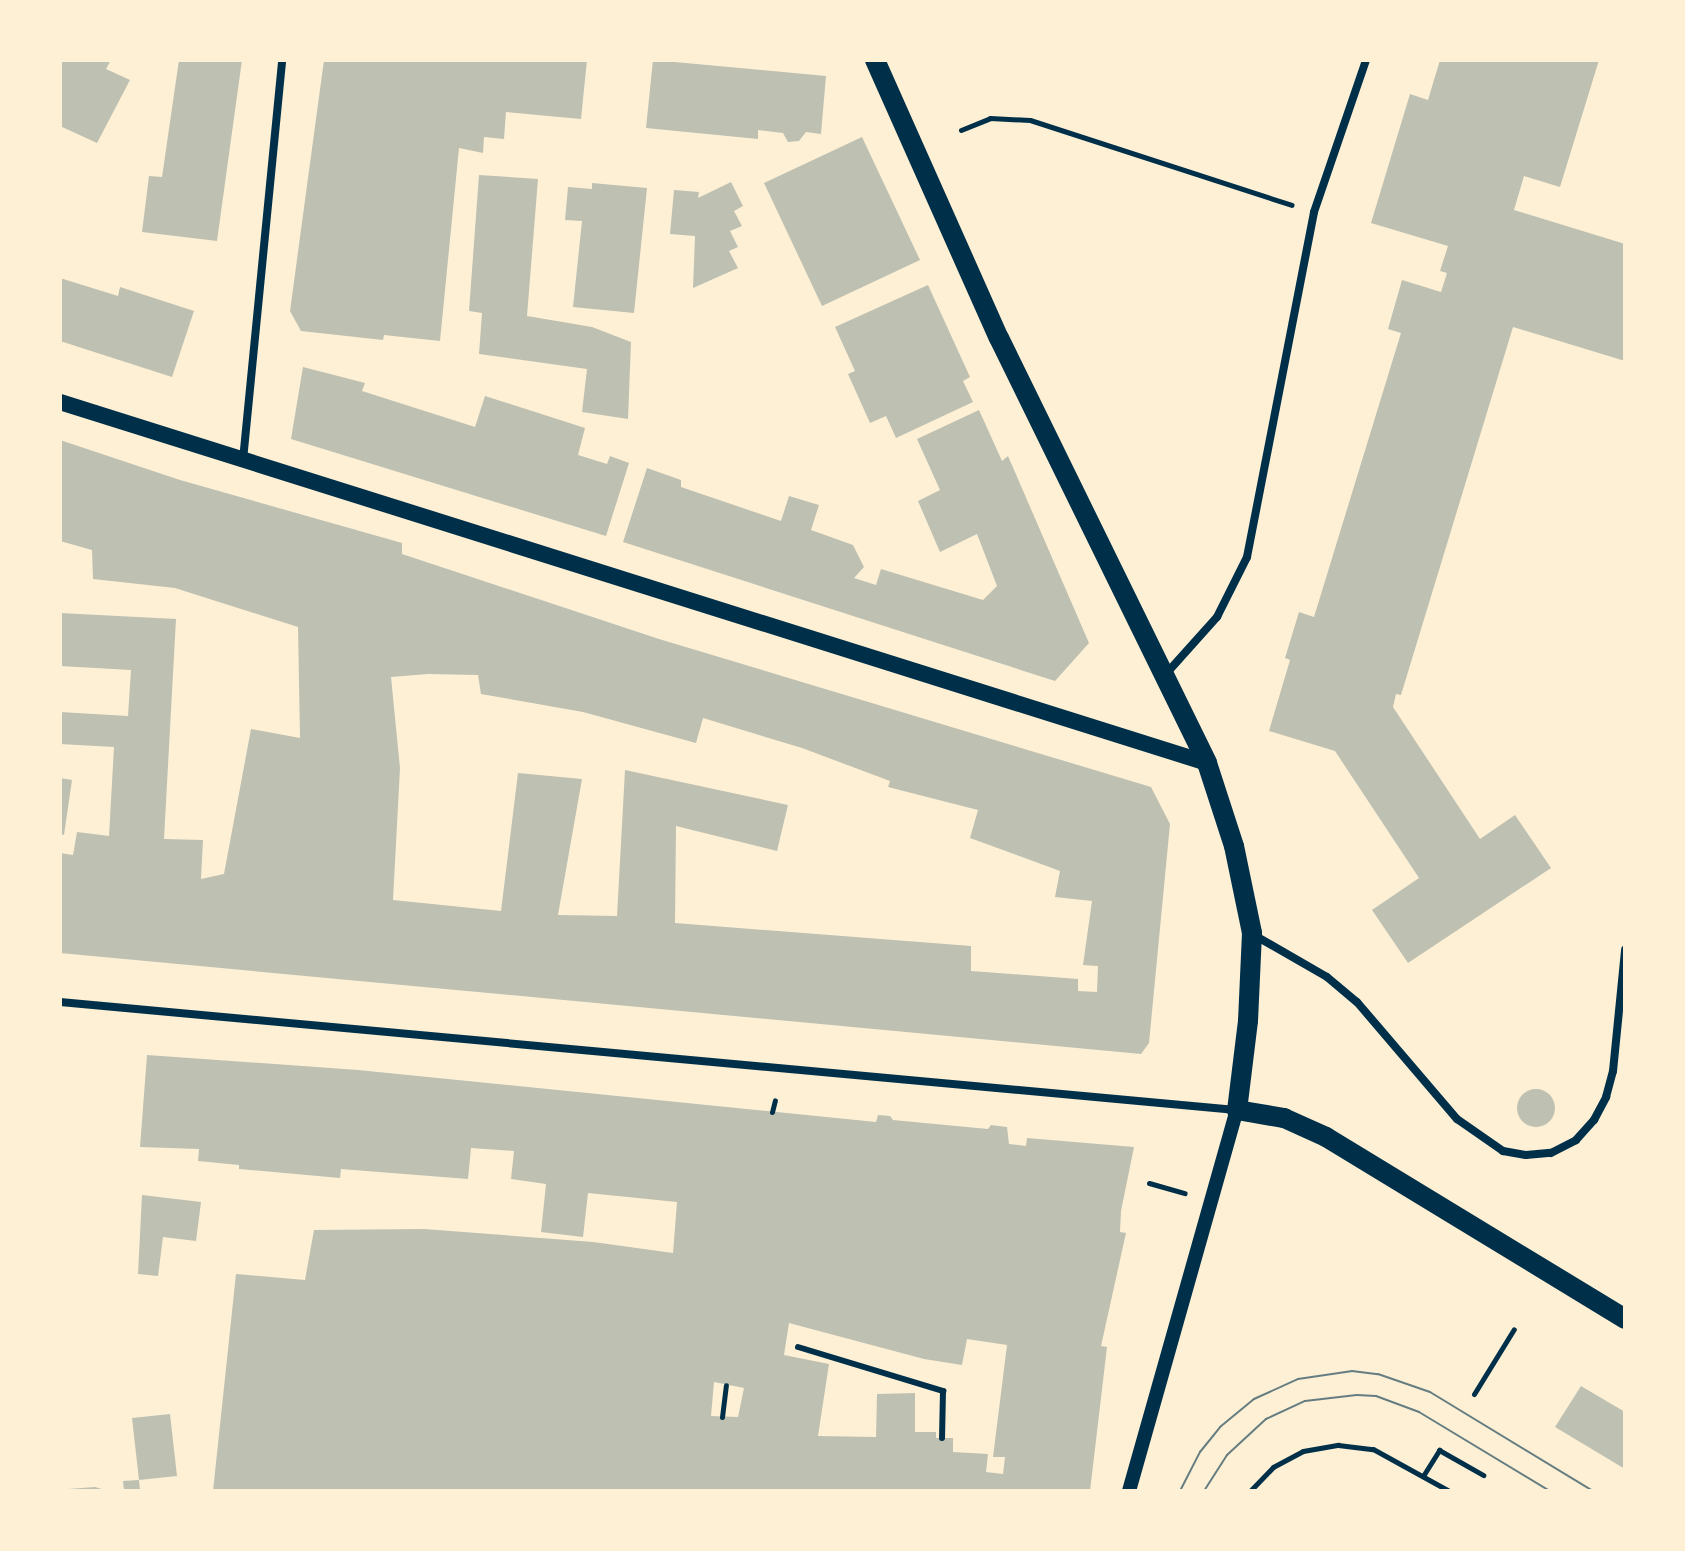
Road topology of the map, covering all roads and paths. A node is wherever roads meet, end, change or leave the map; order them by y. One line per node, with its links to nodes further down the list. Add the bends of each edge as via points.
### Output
1 (282, 60): 7 (street)
2 (875, 60): 8 (main road, via 999,338)
3 (1366, 60): 5 (street)
4 (961, 130): 5 (path, via 990,118 1030,120)
5 (1314, 212): 8 (street, via 1247,557 1217,617)
6 (60, 402): 7 (main road)
7 (243, 460): 9 (main road)
8 (1164, 676): 9 (main road)
9 (1207, 763): 10 (main road, via 1234,846)
10 (1252, 933): 11 (street, via 1327,977 1357,1002 1457,1119 1503,1151 1526,1155 1551,1153 1576,1140 1606,1097); 14 (main road)
11 (1625, 950)
12 (60, 1002): 14 (street)
13 (775, 1100): 15 (path)
14 (1237, 1110): 16 (main road, via 1284,1118 1326,1137); 25 (street)
15 (772, 1112)
16 (1625, 1319)
17 (1514, 1329): 20 (path)
18 (798, 1347): 22 (lane, via 943,1391)
19 (726, 1385): 21 (path)
20 (1474, 1394)
21 (722, 1417)
22 (942, 1438)
23 (1483, 1475): 24 (path, via 1439,1450)
24 (1423, 1476): 26 (path, via 1373,1449 1338,1445 1303,1451 1273,1467); 27 (path)
25 (1129, 1491)
26 (1250, 1491)
27 (1449, 1491)

